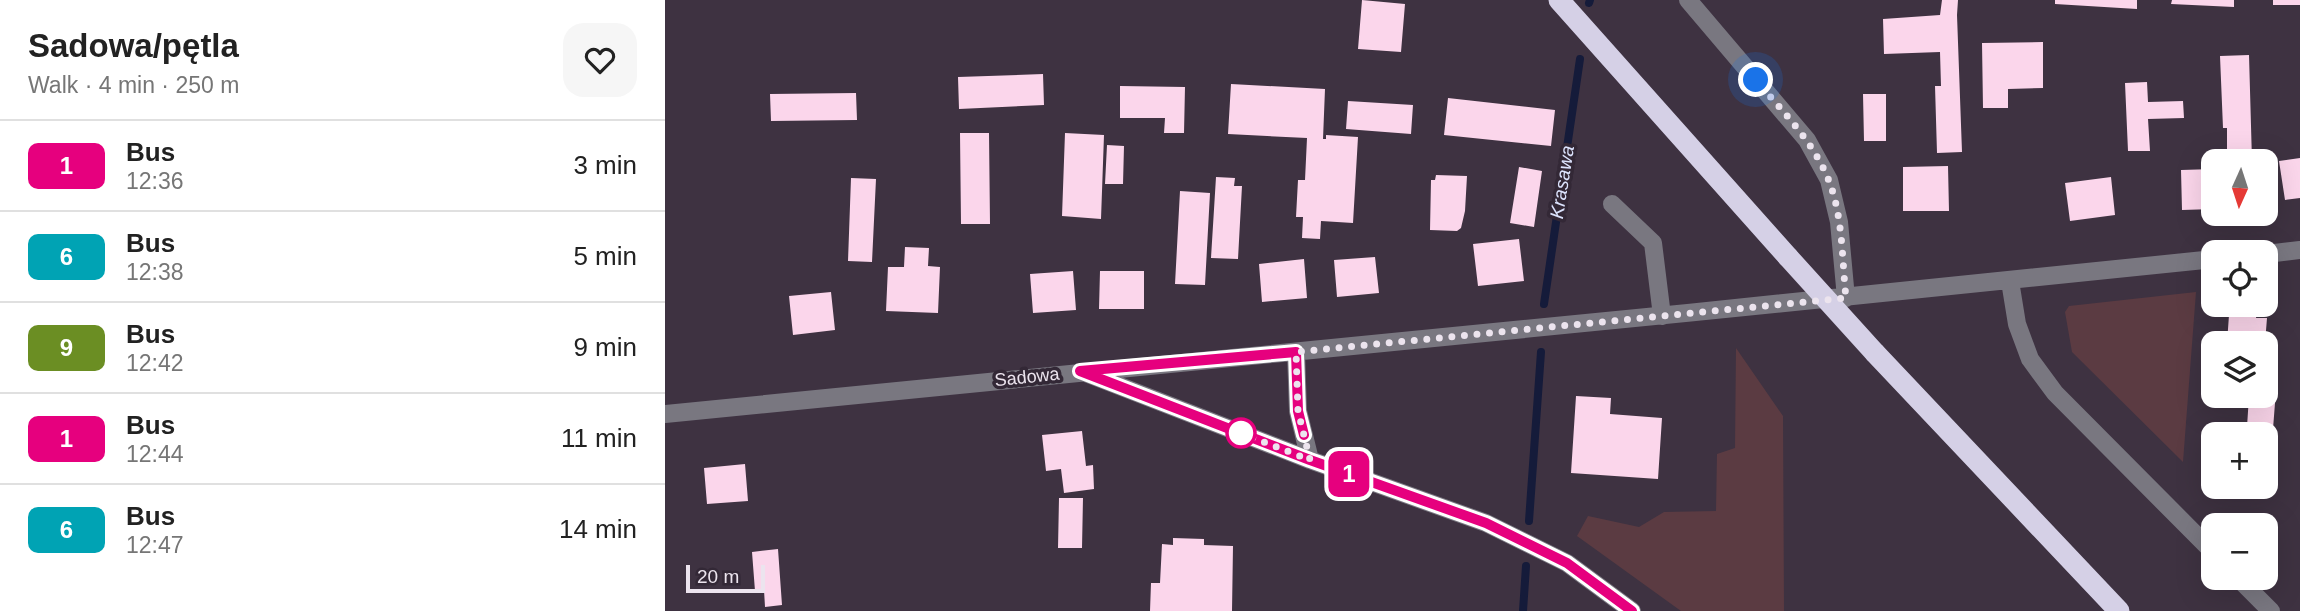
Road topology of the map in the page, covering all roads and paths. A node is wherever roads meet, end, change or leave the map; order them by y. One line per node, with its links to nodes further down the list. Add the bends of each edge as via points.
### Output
1 (1559, 0): 17 (highway, bridge, via 1875,353)
2 (1688, 0): 8 (street, via 1807,140 1829,180 1839,222)
3 (1612, 204): 9 (street, via 1653,243)
4 (2300, 250): 5 (street)
5 (2278, 253)
6 (2201, 260): 7 (street)
7 (2010, 281): 8 (street); 14 (street, via 2017,324 2030,359 2055,393)
8 (1846, 298): 9 (street)
9 (1662, 316): 10 (street)
10 (1296, 352): 11 (street); 13 (street, via 1298,411)
11 (1080, 371): 12 (street, Sadowa); 13 (street, Sadowa)
12 (665, 414)
13 (1310, 460): 16 (street, Sadowa, via 1486,523 1567,563)
14 (2201, 540)
15 (2250, 590): 18 (street)
16 (1632, 611)
17 (2119, 611)
18 (2271, 611)

